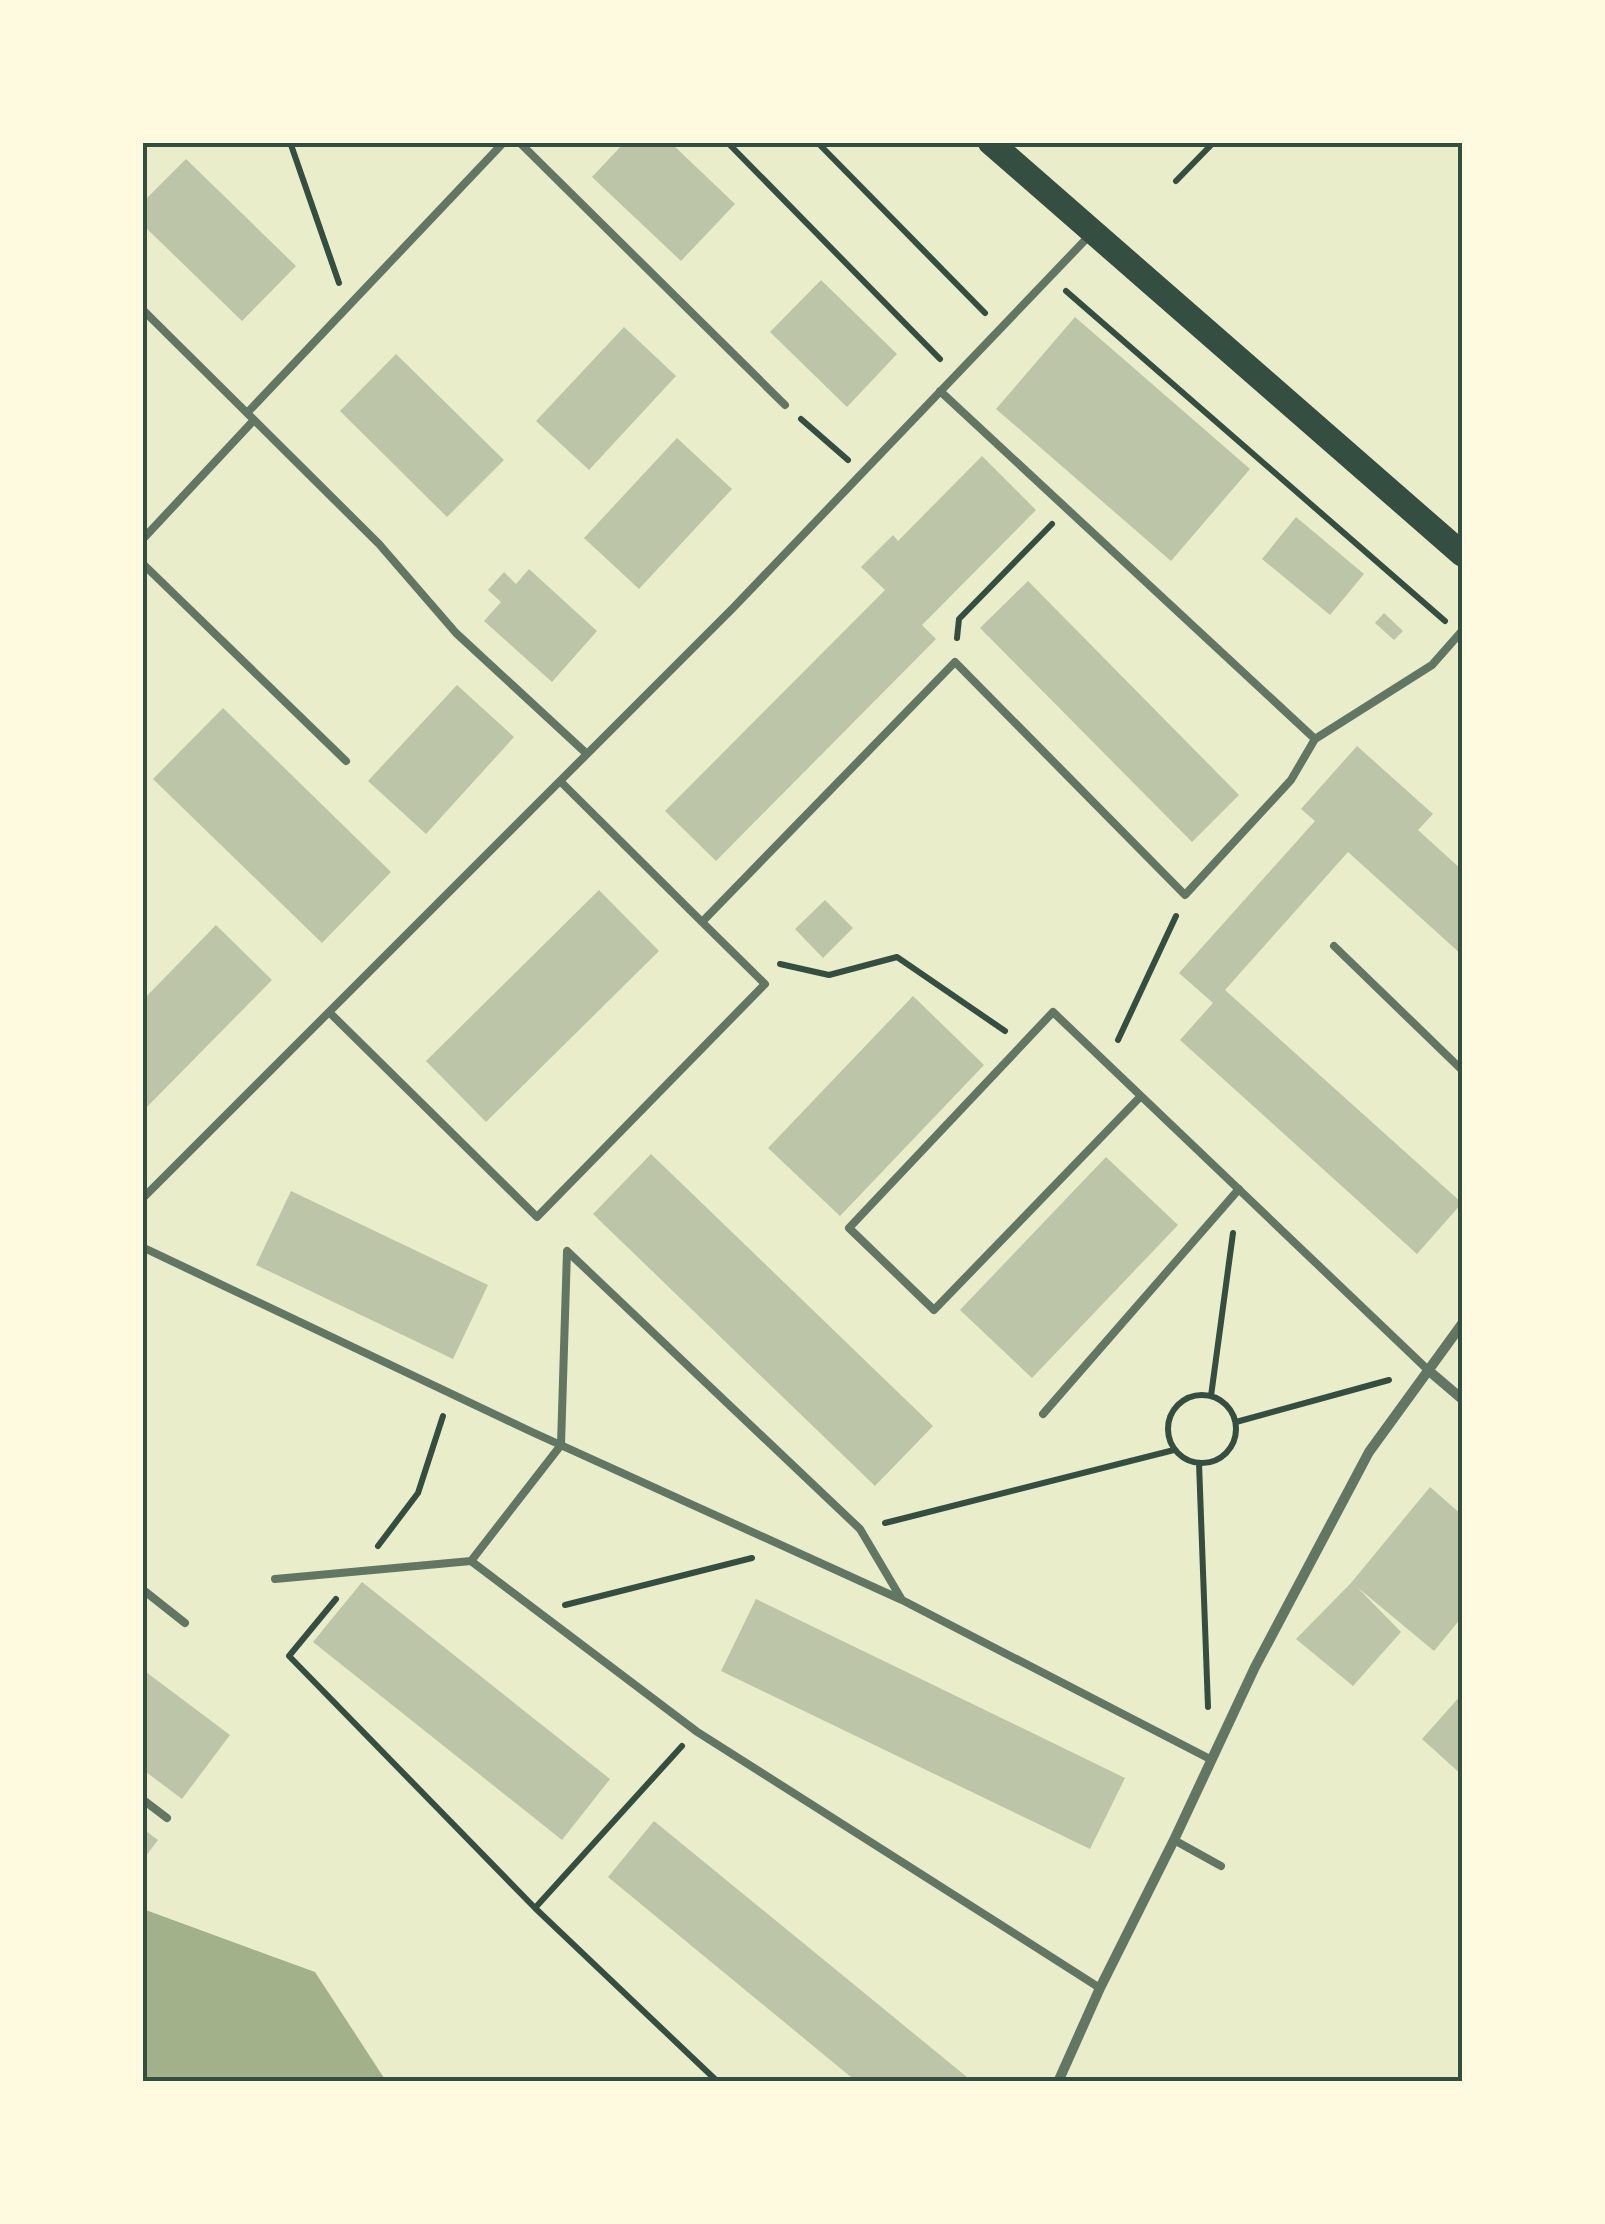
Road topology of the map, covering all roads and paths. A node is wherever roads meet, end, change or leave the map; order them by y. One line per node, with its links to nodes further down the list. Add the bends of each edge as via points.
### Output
1 (290, 142): 11 (path)
2 (504, 142): 11 (lane)
3 (519, 142): 16 (lane)
4 (727, 142): 14 (path)
5 (817, 142): 13 (path)
6 (990, 142): 9 (main road)
7 (1214, 142): 8 (path)
8 (1176, 181)
9 (1092, 233): 10 (lane); 21 (main road)
10 (1050, 277): 13 (lane); 23 (path)
11 (348, 308): 17 (lane)
12 (142, 309): 17 (lane)
13 (1000, 328): 14 (lane)
14 (956, 375): 15 (lane)
15 (940, 391): 18 (lane); 19 (lane)
16 (784, 405): 18 (path)
17 (250, 417): 20 (lane); 26 (lane, via 379,544 456,633)
18 (862, 472): 26 (lane)
19 (1067, 509): 24 (path, via 959,619); 25 (lane)
20 (142, 540)
21 (1462, 554)
22 (142, 563): 27 (lane)
23 (1461, 633): 25 (lane, via 1432,665)
24 (955, 662): 29 (lane); 30 (lane)
25 (1315, 739): 29 (lane, via 1291,780)
26 (586, 754): 28 (lane)
27 (346, 761)
28 (560, 781): 30 (lane); 33 (lane)
29 (1185, 896): 35 (path)
30 (702, 922): 33 (lane, via 765,984 538,1217)
31 (1334, 946): 36 (lane)
32 (778, 964): 34 (path, via 829,975 897,956)
33 (329, 1012): 39 (lane)
34 (1023, 1043): 35 (lane, via 1053,1012); 37 (lane, via 850,1228 934,1310)
35 (1107, 1064): 37 (lane)
36 (1462, 1070)
37 (1141, 1096): 38 (lane)
38 (1239, 1189): 42 (lane); 44 (path); 46 (lane)
39 (142, 1199)
40 (142, 1248): 43 (lane)
41 (1462, 1324): 42 (street)
42 (1428, 1370): 45 (street); 47 (path); 57 (street, via 1369,1452)
43 (450, 1393): 48 (lane); 51 (path, via 418,1493)
44 (1211, 1396): 47 (path); 49 (path, via 1183,1400 1168,1423 1174,1450)
45 (1462, 1399)
46 (1043, 1414)
47 (1236, 1422): 49 (path, via 1226,1454)
48 (561, 1445): 50 (lane); 54 (lane); 54 (lane, via 567,1251 860,1529)
49 (1199, 1463): 57 (path)
50 (470, 1561): 51 (lane); 56 (lane)
51 (358, 1572): 52 (lane); 62 (path, via 288,1656)
52 (275, 1579)
53 (142, 1589): 55 (lane)
54 (902, 1600): 57 (lane)
55 (185, 1623)
56 (696, 1731): 62 (path); 63 (lane)
57 (1210, 1759): 60 (street)
58 (142, 1799): 59 (lane)
59 (167, 1818)
60 (1174, 1840): 61 (lane); 63 (street)
61 (1222, 1866)
62 (534, 1908): 64 (path)
63 (1100, 1988): 65 (street)
64 (718, 2082)
65 (1058, 2082)

